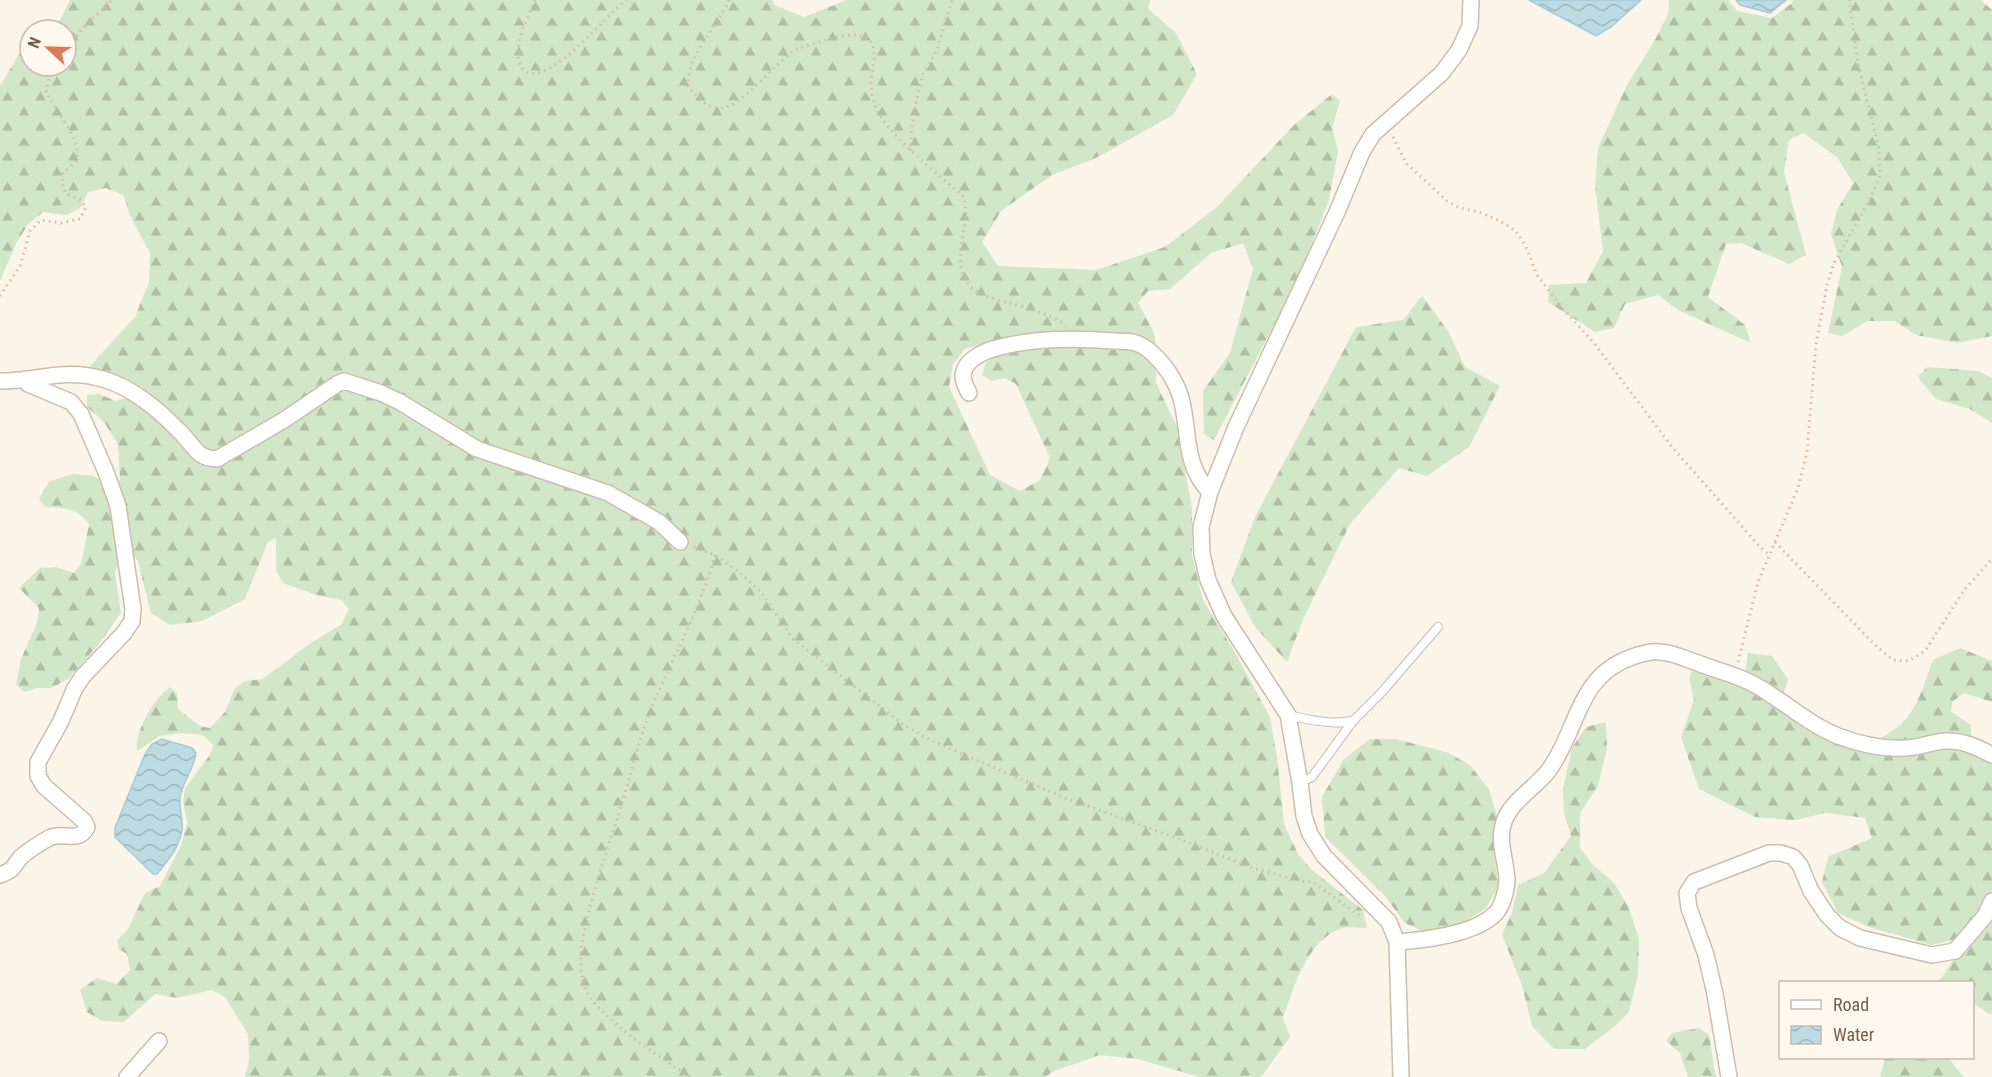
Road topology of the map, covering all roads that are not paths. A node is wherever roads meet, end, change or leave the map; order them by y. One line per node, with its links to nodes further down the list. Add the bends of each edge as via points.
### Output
1 (1471, 0): 5 (street, via 1470,26 1459,50 1442,73 1373,134 1362,152)
2 (25, 379): 3 (street); 6 (street, via 74,373 108,380 150,405 210,459 218,459 344,381 400,402 477,449 608,493 659,522); 12 (street, via 28,384 71,402 81,414 118,506 133,609 132,621 124,633 75,688 38,762 38,776 44,786 84,821 84,834 53,836 20,858 14,869)
3 (0, 381)
4 (969, 393): 5 (street, via 963,372 986,351 1030,342 1088,339 1136,343 1150,351 1168,371 1181,397 1188,453 1200,482)
5 (1210, 492): 8 (street, via 1201,527 1208,580 1224,616)
6 (680, 542)
7 (1438, 627): 9 (lane)
8 (1288, 715): 9 (lane, via 1340,723); 11 (street)
9 (1353, 721): 11 (lane, via 1312,777)
10 (1992, 755): 14 (street, via 1963,743 1945,741 1907,748 1861,743 1817,726 1756,685 1735,676 1659,652 1643,653 1604,671 1582,700 1556,760 1510,810 1503,824 1502,841 1507,880 1496,912 1477,926 1424,940)
11 (1300, 783): 14 (street, via 1310,834 1324,856 1389,922)
12 (0, 875)
13 (1992, 901): 18 (street, via 1985,916 1955,951 1932,955 1860,938 1840,928 1821,907 1793,856 1769,853 1694,882 1688,893 1689,908 1706,954)
14 (1397, 942): 17 (street)
15 (159, 1041): 16 (street)
16 (127, 1077)
17 (1401, 1077)
18 (1729, 1077)

